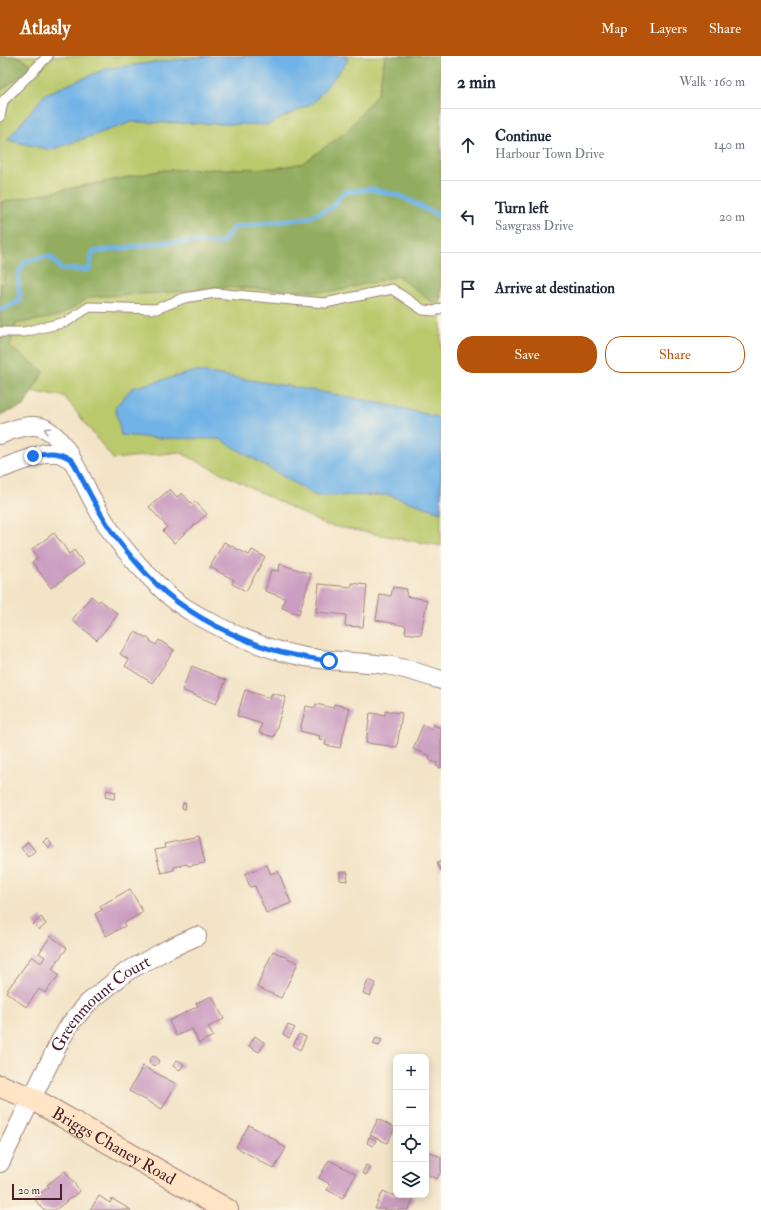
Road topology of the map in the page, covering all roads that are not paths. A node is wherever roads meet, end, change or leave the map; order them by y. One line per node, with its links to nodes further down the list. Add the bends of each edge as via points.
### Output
1 (48, 56): 2 (lane, via 3,101)
2 (0, 117)
3 (441, 308): 4 (lane, via 435,311 423,310 392,289 325,303 215,293 184,298 156,309 89,307 66,322 24,332)
4 (0, 332)
5 (0, 435): 6 (street, one-way to 5, via 57,437 42,427 10,430)
6 (72, 460): 7 (street, via 59,453 45,452); 8 (street, via 106,524 124,548 145,573 189,611 270,649 329,661 386,665)
7 (0, 469)
8 (441, 680)
9 (197, 936): 11 (street, Greenmount Court, via 168,948 126,972 88,1002 70,1024)
10 (0, 1086): 11 (main road, Briggs Chaney Road)
11 (31, 1098): 12 (street, Greenmount Court); 13 (main road, Briggs Chaney Road)
12 (0, 1162)
13 (227, 1210)

